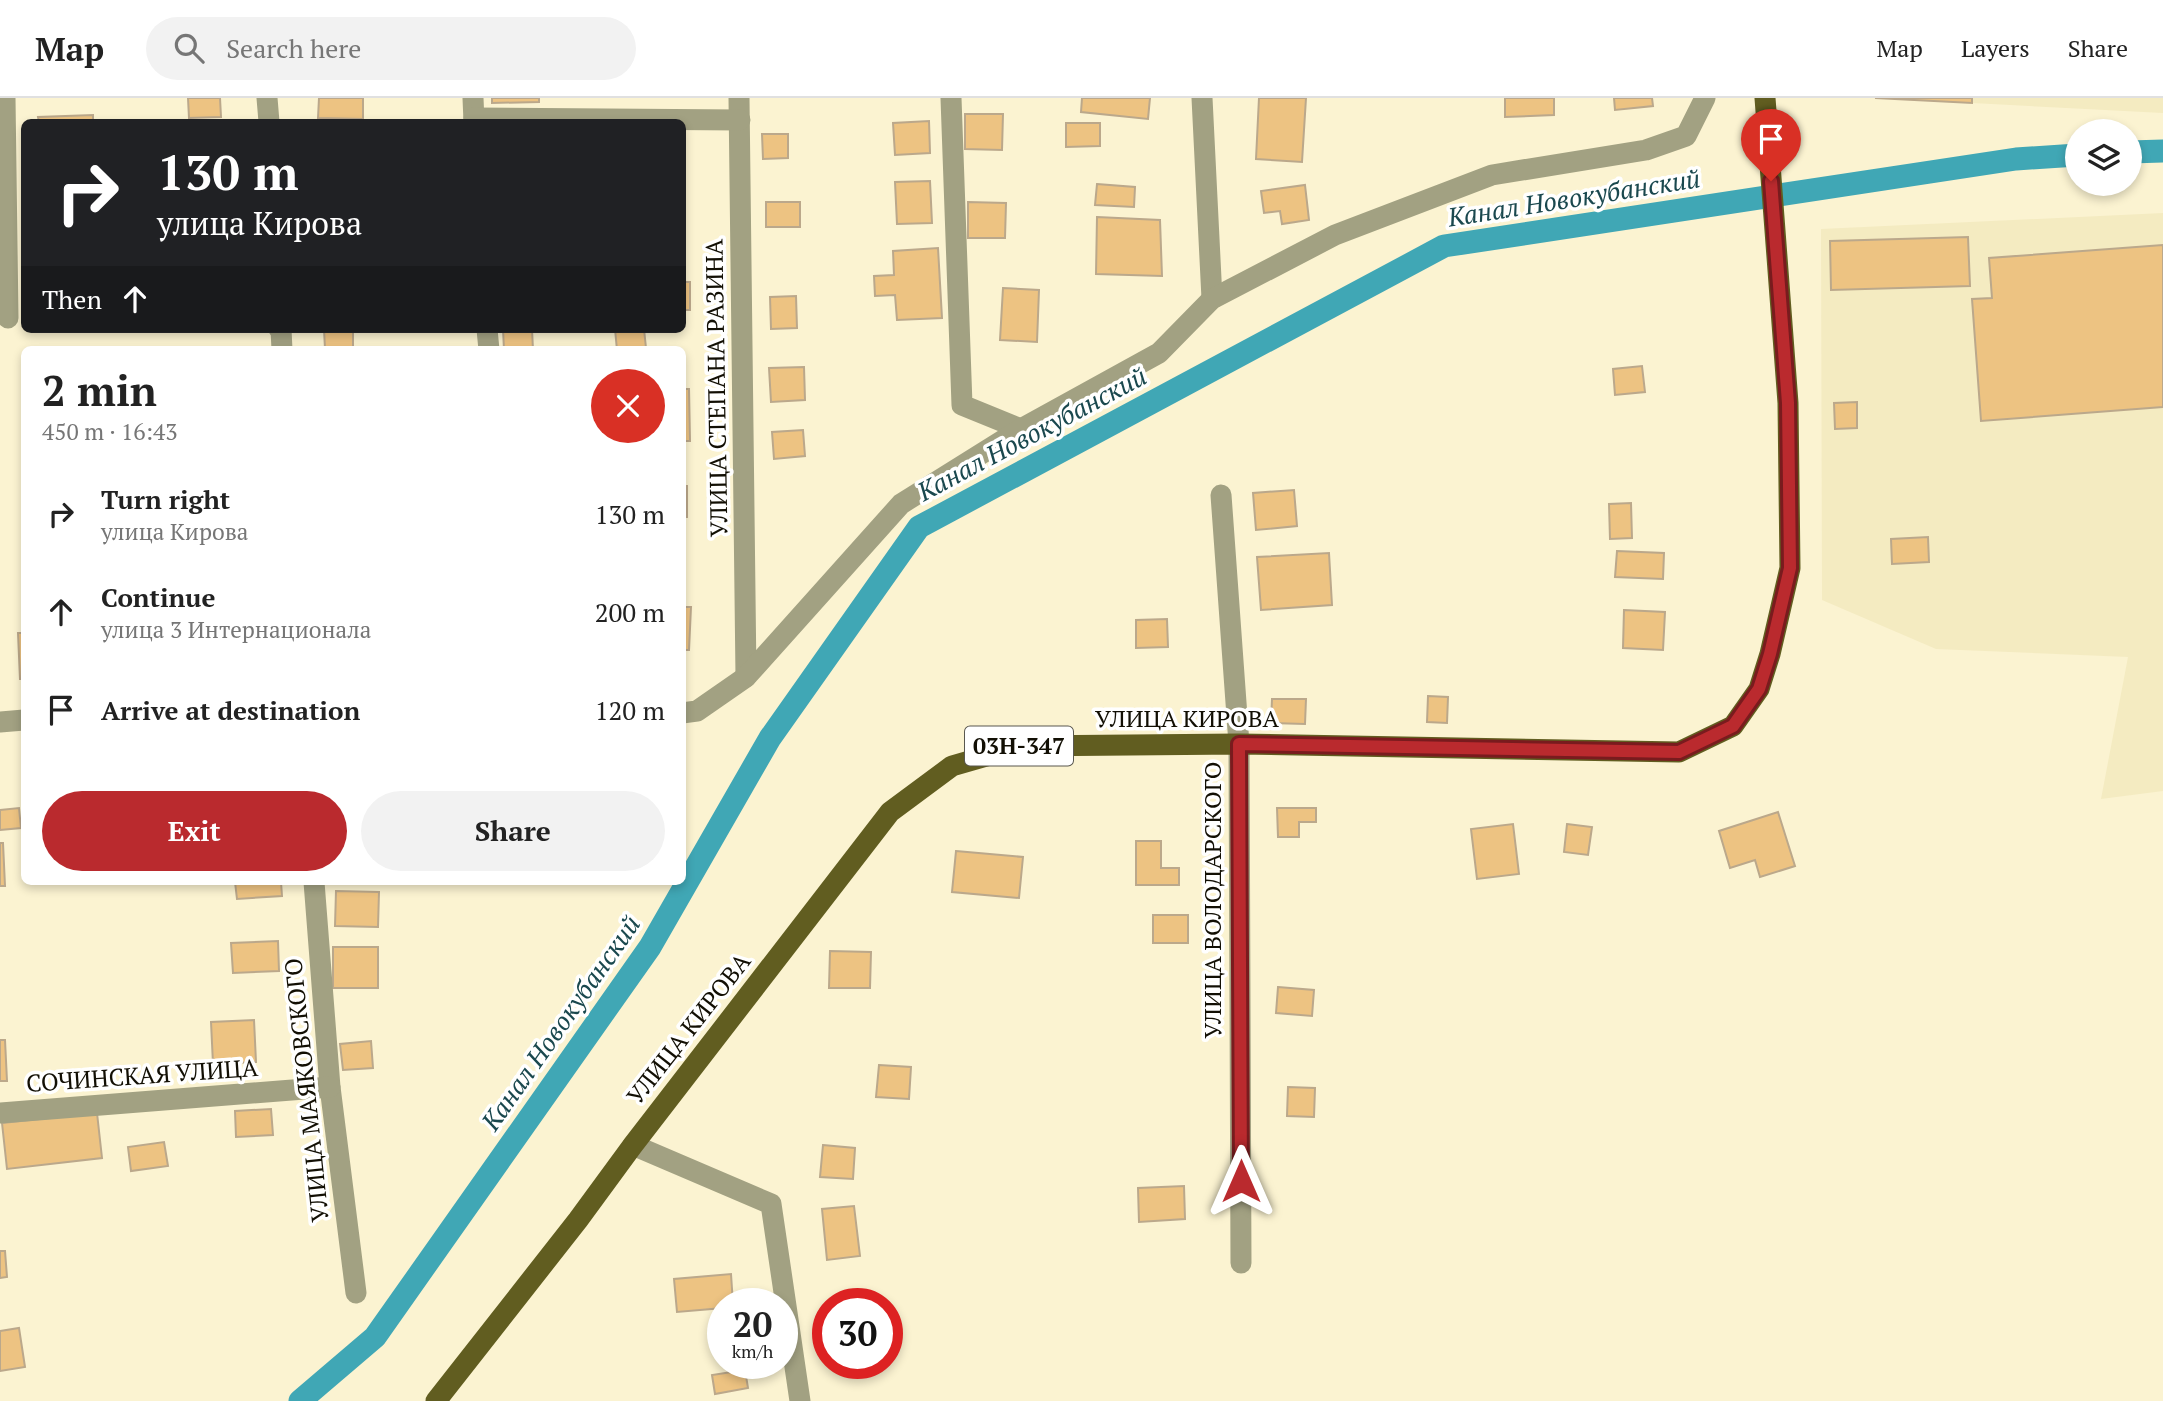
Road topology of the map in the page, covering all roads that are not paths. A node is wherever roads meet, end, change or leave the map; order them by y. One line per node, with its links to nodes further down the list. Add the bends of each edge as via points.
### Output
1 (5, 98): 12 (street)
2 (267, 98): 9 (street)
3 (738, 98): 10 (street, УЛИЦА СТЕПАНА РАЗИНА)
4 (951, 98): 13 (street, via 962,405)
5 (1202, 98): 11 (street)
6 (1705, 98): 11 (street, via 1686,136 1646,150 1492,175 1335,234)
7 (1765, 98): 19 (main road, УЛИЦА КИРОВА / 03Н-347, via 1788,403 1790,568 1759,689 1733,726 1679,752)
8 (474, 113): 10 (street)
9 (269, 119)
10 (740, 120): 15 (street, УЛИЦА СТЕПАНА РАЗИНА)
11 (1212, 299): 13 (street, via 1160,353)
12 (11, 318)
13 (1021, 429): 15 (street, via 901,504)
14 (1221, 495): 19 (street, УЛИЦА ВОЛОДАРСКОГО)
15 (746, 677): 16 (street, via 697,711)
16 (686, 712)
17 (21, 720): 18 (street)
18 (0, 722)
19 (1239, 744): 23 (main road, УЛИЦА КИРОВА / 03Н-347, via 1021,746 952,766 890,812); 24 (street, УЛИЦА ВОЛОДАРСКОГО)
20 (314, 885): 21 (street, УЛИЦА МАЯКОВСКОГО)
21 (330, 1087): 22 (street, СОЧИНСКАЯ УЛИЦА); 25 (street, УЛИЦА МАЯКОВСКОГО)
22 (0, 1113)
23 (633, 1145): 26 (main road, УЛИЦА КИРОВА / 03Н-347); 27 (street, via 771,1204)
24 (1241, 1263)
25 (356, 1293)
26 (436, 1401)
27 (800, 1401)

